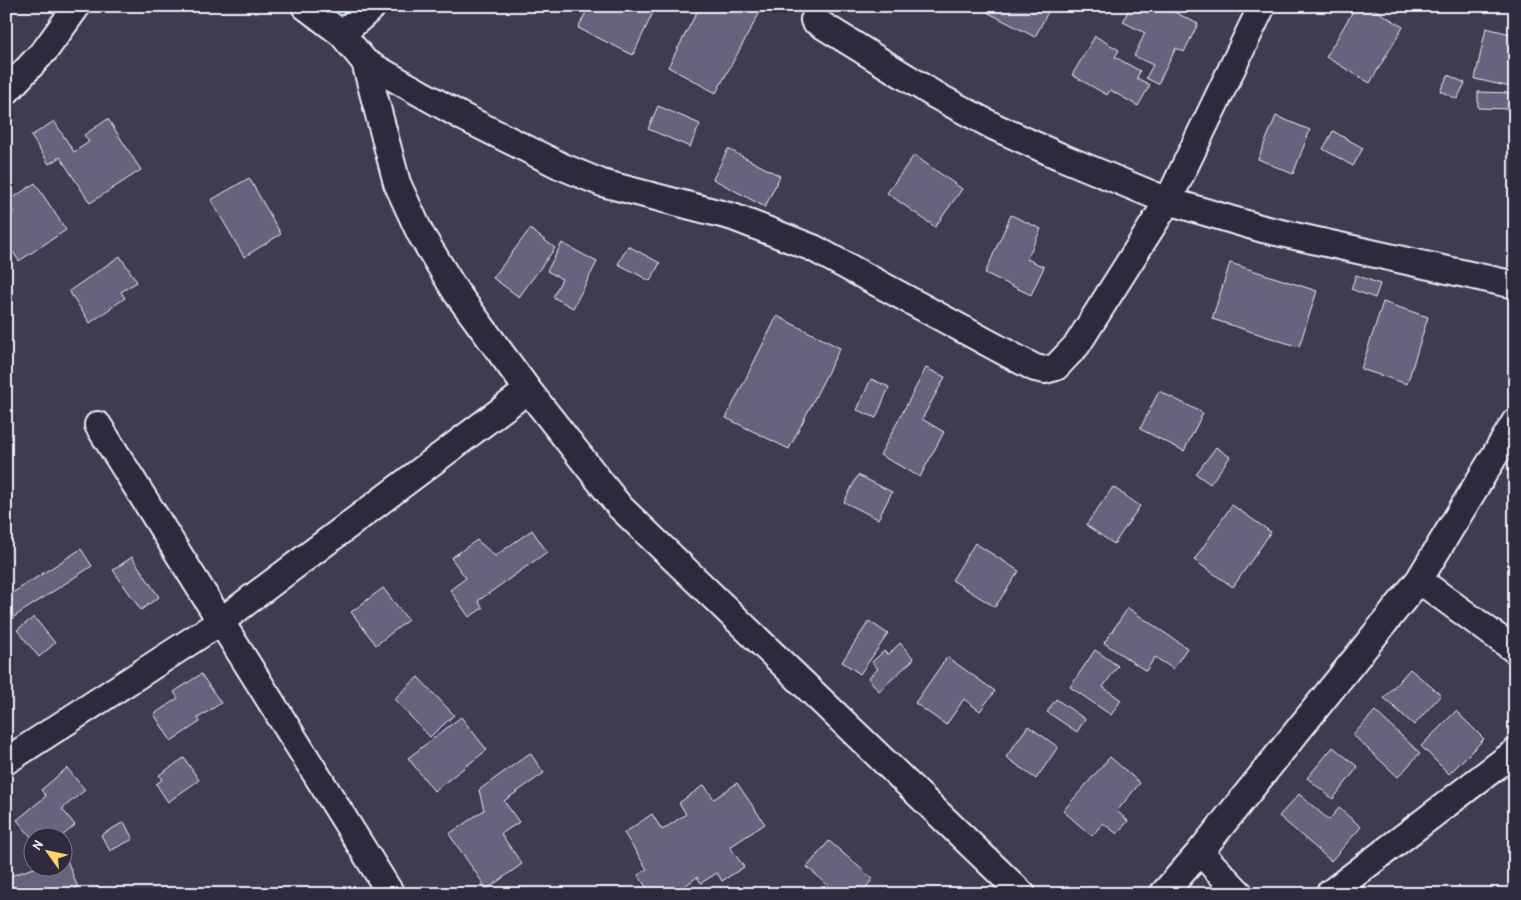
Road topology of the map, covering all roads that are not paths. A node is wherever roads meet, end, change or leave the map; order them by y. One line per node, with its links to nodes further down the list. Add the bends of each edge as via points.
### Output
1 (77, 6): 8 (street, via 46,49)
2 (305, 6): 6 (street)
3 (373, 6): 6 (street)
4 (1262, 6): 9 (street)
5 (814, 20): 9 (street, via 935,95 995,127)
6 (342, 34): 7 (street)
7 (365, 62): 9 (street, via 463,117 561,166 602,183 733,217 813,248 1022,362 1045,370 1056,367 1077,346); 11 (street, via 397,183 420,233 456,292)
8 (6, 92)
9 (1168, 201): 10 (street, via 1263,230)
10 (1515, 285)
11 (528, 390): 15 (street); 21 (street, via 620,507)
12 (1515, 422): 14 (street)
13 (98, 425): 15 (street)
14 (1419, 580): 16 (street); 19 (street)
15 (220, 622): 18 (street); 20 (street)
16 (1515, 650)
17 (1515, 752): 24 (street)
18 (6, 761)
19 (1200, 852): 22 (street); 23 (street)
20 (391, 894)
21 (1022, 894)
22 (1164, 894)
23 (1240, 894)
24 (1329, 894)

